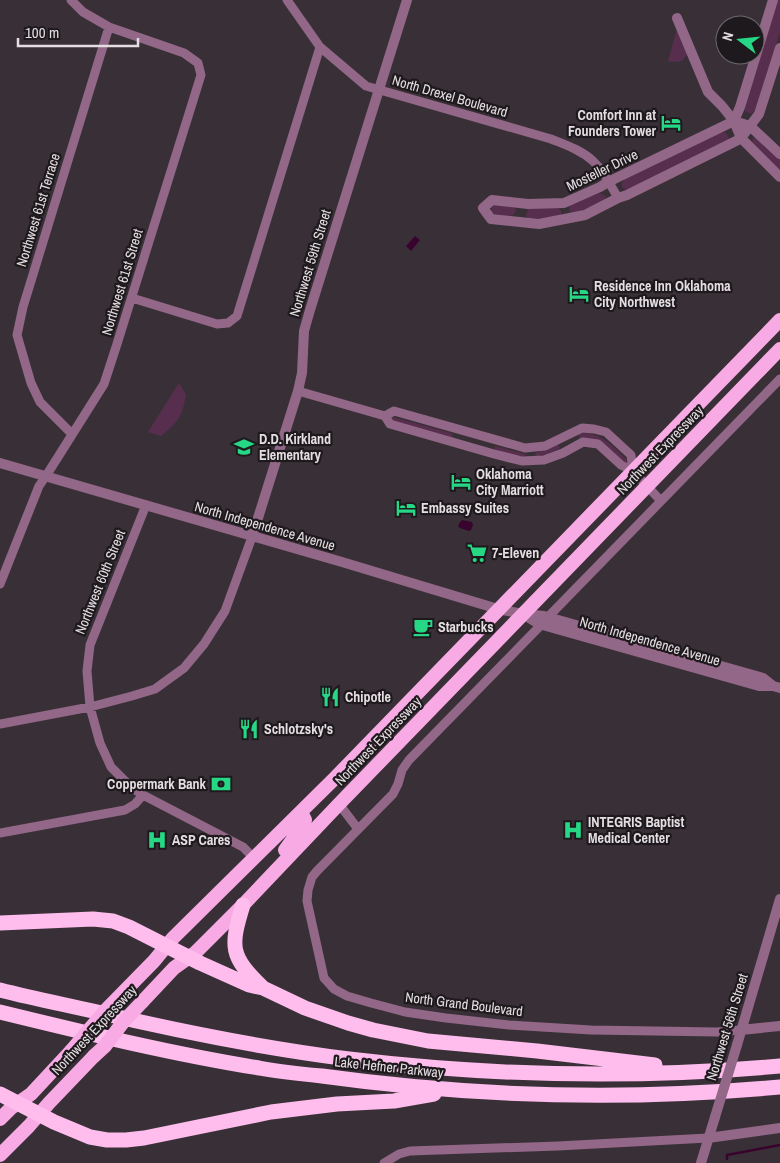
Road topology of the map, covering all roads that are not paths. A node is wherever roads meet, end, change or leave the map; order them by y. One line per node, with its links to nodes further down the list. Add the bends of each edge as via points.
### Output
1 (71, 0): 6 (street, via 83,12)
2 (287, 0): 7 (street, North Drexel Boulevard)
3 (407, 0): 9 (street, Northwest 59th Street)
4 (773, 0): 10 (street)
5 (677, 18): 10 (street, via 708,92)
6 (109, 27): 17 (street, Northwest 61st Street, via 184,53 198,63 201,75); 23 (street, Northwest 61st Terrace, via 17,335 40,402)
7 (320, 47): 9 (street, North Drexel Boulevard, via 366,86); 17 (street, via 237,316 228,323 216,324)
8 (780, 48): 11 (street, via 759,114)
9 (378, 90): 15 (street, North Drexel Boulevard, via 574,148 594,161); 21 (street, Northwest 59th Street, via 304,331)
10 (735, 118): 11 (street); 12 (street); 15 (street, Mosteller Drive)
11 (750, 126): 12 (street); 13 (street)
12 (741, 138): 14 (street); 16 (street, Mosteller Drive)
13 (780, 154)
14 (780, 177)
15 (608, 182): 16 (street, North Drexel Boulevard); 16 (street, Mosteller Drive, via 564,203 492,200 483,208 491,219 539,224 585,215)
16 (618, 198)
17 (132, 298): 23 (street, Northwest 61st Street, via 104,384)
18 (780, 320): 29 (highway, Northwest Expressway)
19 (780, 349): 31 (highway, Northwest Expressway)
20 (780, 379): 32 (street)
21 (298, 390): 22 (street); 34 (street, Northwest 59th Street)
22 (385, 416): 25 (street, via 394,411); 27 (street, via 390,424)
23 (72, 434): 30 (street, Northwest 61st Street)
24 (567, 434): 25 (street, via 545,446); 26 (street); 29 (street, via 582,428 606,432 631,455)
25 (532, 448): 27 (street)
26 (573, 448): 27 (street, via 544,460); 29 (street, via 583,442 598,444 621,465)
27 (529, 462)
28 (0, 464): 30 (street, North Independence Avenue)
29 (633, 471): 31 (street); 36 (highway, Northwest Expressway)
30 (46, 476): 33 (street, North Independence Avenue); 35 (street, Northwest 61st Street, via 39,486)
31 (648, 486): 32 (street); 37 (highway, Northwest Expressway)
32 (661, 501): 38 (street)
33 (146, 506): 34 (street, North Independence Avenue); 40 (street, Northwest 60th Street, via 90,645 87,670)
34 (252, 537): 36 (street, North Independence Avenue); 40 (street, via 225,611 184,668 155,689)
35 (0, 584)
36 (498, 609): 37 (street, North Independence Avenue); 42 (highway, Northwest Expressway)
37 (522, 614): 38 (street, North Independence Avenue); 44 (highway, Northwest Expressway)
38 (545, 621): 39 (street, North Independence Avenue, via 759,686); 46 (street, via 409,760 393,794)
39 (777, 687)
40 (90, 706): 41 (street); 43 (street, Northwest 60th Street, via 100,744 111,767)
41 (0, 724)
42 (351, 761): 44 (highway, via 336,796); 45 (highway, Northwest Expressway)
43 (143, 795): 47 (street, via 125,810); 48 (street, Northwest 60th Street, via 243,847)
44 (339, 804): 46 (street); 49 (highway, Northwest Expressway)
45 (301, 812): 48 (highway, Northwest Expressway); 49 (highway, via 303,825)
46 (358, 829): 59 (street, North Grand Boulevard, via 317,871 306,901 324,978 334,989 405,1012 509,1025 591,1030)
47 (0, 833)
48 (254, 858): 53 (highway, Northwest Expressway)
49 (260, 886): 51 (highway, Northwest Expressway)
50 (780, 899): 59 (street, Northwest 56th Street)
51 (242, 905): 54 (highway, Northwest Expressway); 55 (highway, via 234,937 235,948 243,968)
52 (0, 923): 53 (highway, via 113,921)
53 (166, 946): 54 (highway); 65 (highway, Northwest Expressway, bridge, via 71,1052)
54 (189, 958): 55 (highway); 66 (highway, Northwest Expressway, bridge, via 174,968)
55 (263, 988): 61 (highway, via 305,1008 348,1023 419,1040)
56 (0, 990): 61 (highway, Lake Hefner Parkway, via 214,1038 350,1059 520,1073)
57 (0, 1012): 63 (highway, Lake Hefner Parkway, via 260,1068)
58 (780, 1026): 59 (street, North Grand Boulevard)
59 (741, 1030): 69 (street, Northwest 56th Street, bridge)
60 (780, 1066): 61 (highway, Lake Hefner Parkway)
61 (706, 1071)
62 (780, 1087): 63 (highway, Lake Hefner Parkway, via 624,1095)
63 (458, 1090): 66 (highway, via 394,1101 271,1112 126,1140 90,1136)
64 (0, 1094): 65 (highway)
65 (17, 1103): 66 (highway); 67 (highway, Northwest Expressway)
66 (39, 1115): 70 (highway, Northwest Expressway)
67 (0, 1119)
68 (780, 1128): 69 (street)
69 (708, 1138): 71 (street, via 410,1151); 72 (street, Northwest 56th Street)
70 (0, 1155)
71 (387, 1161)
72 (701, 1163)

